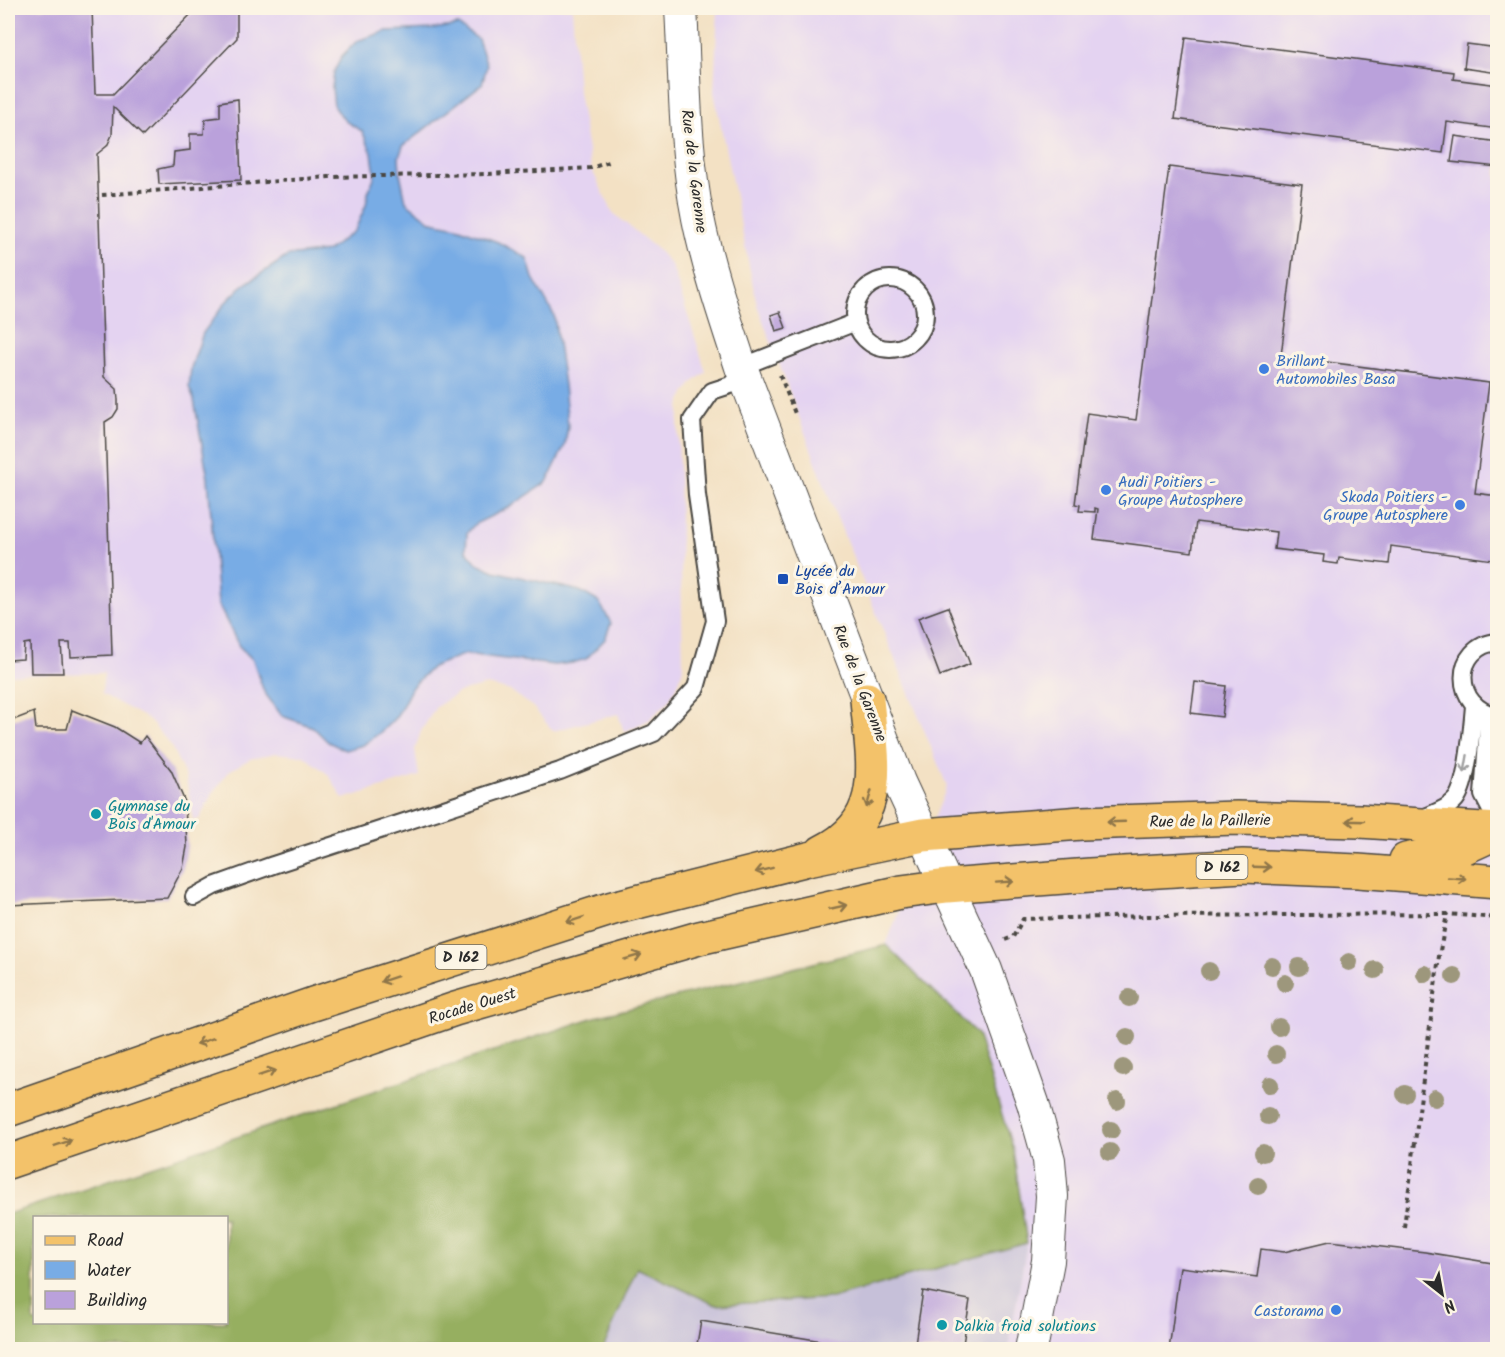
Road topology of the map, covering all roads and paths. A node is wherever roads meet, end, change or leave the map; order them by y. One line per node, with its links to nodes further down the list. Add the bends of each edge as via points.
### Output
1 (681, 8): 6 (street, Rue de la Garenne, via 689,150 698,218)
2 (612, 161): 3 (path, via 591,168 329,177)
3 (102, 195)
4 (856, 322): 4 (lane, via 860,332 874,345 894,348 904,346 920,331 925,310 922,299 907,283 885,279 874,283 858,299); 5 (lane)
5 (773, 355): 6 (lane); 7 (path)
6 (743, 374): 9 (street, Rue de la Garenne); 19 (lane, via 712,391 692,420 697,495 715,621 696,688 654,734 560,771 273,865)
7 (798, 424)
8 (1497, 642): 10 (lane, via 1473,653 1463,674 1467,696)
9 (867, 699): 14 (street, Rue de la Garenne); 15 (main road, one-way to 15, via 873,784 868,807 847,837)
10 (1485, 712): 11 (lane, one-way to 11, via 1455,801); 12 (lane, via 1488,728 1483,795)
11 (1407, 824): 13 (main road, Rue de la Paillerie / D 162); 14 (main road, Rue de la Paillerie / D 162, one-way to 14, via 1237,818 1082,823)
12 (1497, 824)
13 (1497, 831): 16 (main road, via 1448,855 1430,855)
14 (923, 835): 15 (main road, D 162); 18 (street, Rue de la Garenne)
15 (808, 859): 23 (main road, D 162, one-way to 23, via 602,911 313,1004)
16 (1358, 871): 17 (main road, D 162, one-way to 17); 18 (main road, D 162, one-way to 16, via 1243,866)
17 (1497, 882)
18 (947, 886): 24 (main road, Rocade Ouest / D 162, one-way to 18, via 455,1009 699,938 901,892); 26 (street, Rue de la Garenne, via 986,970 1049,1160 1052,1196 1048,1262)
19 (194, 897)
20 (1447, 914): 21 (path); 22 (path, via 1023,920 1013,937); 25 (path)
21 (1497, 918)
22 (1004, 940)
23 (8, 1110)
24 (8, 1162)
25 (1404, 1227)
26 (1031, 1350)

